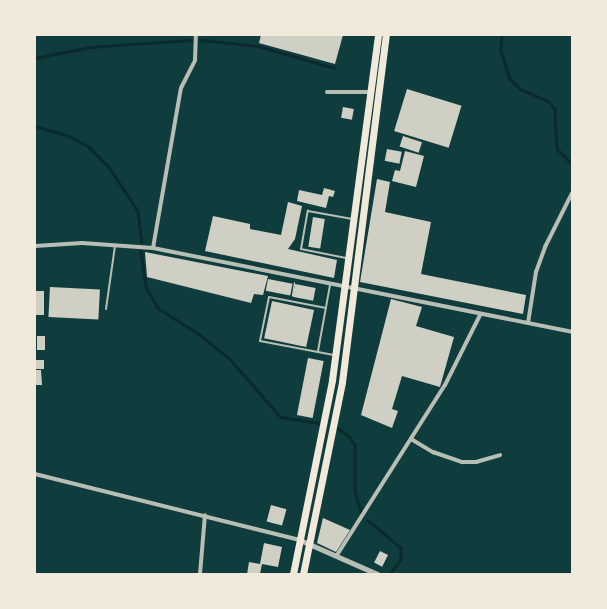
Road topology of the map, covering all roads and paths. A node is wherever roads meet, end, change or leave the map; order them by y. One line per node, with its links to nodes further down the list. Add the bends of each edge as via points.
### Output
1 (196, 35): 14 (street, via 195,60 181,88)
2 (378, 35): 5 (highway)
3 (386, 35): 7 (highway)
4 (327, 92): 5 (street)
5 (371, 92): 6 (highway)
6 (369, 105): 7 (highway); 8 (highway)
7 (378, 106): 9 (highway)
8 (360, 162): 9 (highway); 11 (highway)
9 (369, 163): 19 (highway)
10 (572, 193): 24 (street, via 539,264)
11 (352, 219): 15 (highway); 15 (lane, via 308,210 301,249)
12 (116, 244): 13 (street); 14 (street); 22 (lane)
13 (35, 246)
14 (154, 248): 16 (street)
15 (347, 258): 18 (highway)
16 (295, 276): 17 (street); 20 (path)
17 (330, 282): 18 (street); 21 (lane)
18 (343, 285): 19 (street); 27 (highway)
19 (354, 287): 23 (street); 29 (highway)
20 (290, 301): 21 (lane); 26 (lane, via 269,297 260,341)
21 (326, 308): 26 (lane)
22 (106, 309)
23 (480, 315): 24 (street); 30 (street, via 464,352)
24 (528, 323): 25 (street)
25 (572, 332)
26 (318, 352): 27 (lane)
27 (335, 355): 28 (highway)
28 (323, 428): 29 (highway); 34 (highway)
29 (333, 430): 35 (highway)
30 (412, 439): 31 (street, via 432,452 462,462 476,462); 36 (street)
31 (500, 455)
32 (35, 474): 33 (street)
33 (205, 515): 34 (street); 37 (street)
34 (300, 540): 35 (street); 38 (highway)
35 (310, 542): 36 (street); 39 (highway)
36 (337, 555): 40 (street)
37 (200, 574)
38 (293, 574)
39 (303, 574)
40 (377, 574)

